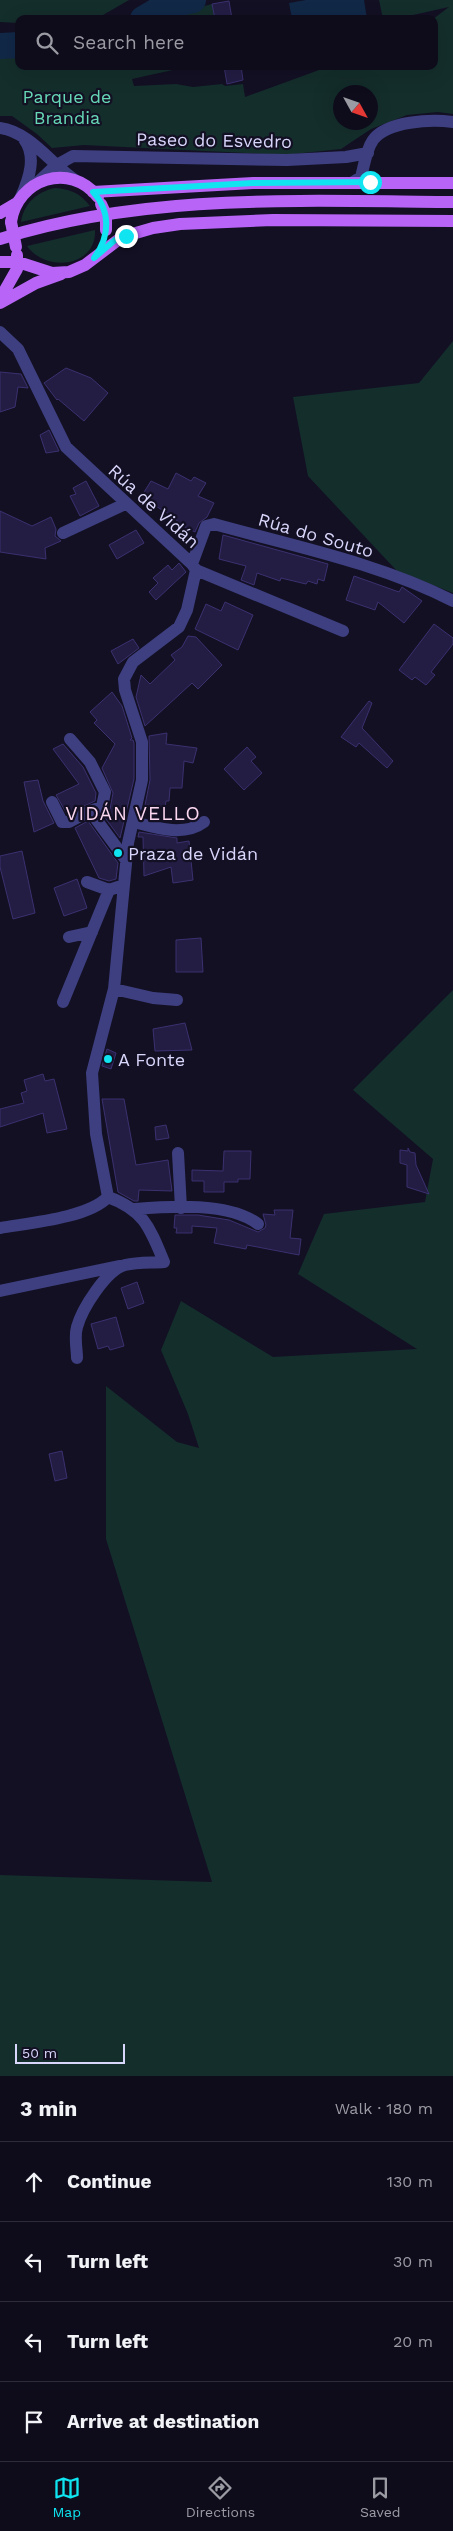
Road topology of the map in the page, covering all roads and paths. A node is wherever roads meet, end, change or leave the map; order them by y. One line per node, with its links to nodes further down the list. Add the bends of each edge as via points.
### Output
1 (453, 122): 4 (street, via 424,121 386,130 373,140)
2 (0, 128): 3 (street)
3 (21, 136): 5 (street); 11 (street, via 31,157 29,175)
4 (368, 152): 5 (street, Paseo do Esvedro, via 346,157 288,160 73,156); 8 (street, via 361,177)
5 (55, 166): 6 (street); 7 (street, Paseo do Esvedro)
6 (75, 180): 7 (main road, via 58,177); 10 (main road)
7 (38, 182): 11 (main road)
8 (352, 182): 9 (main road); 10 (main road, via 208,184)
9 (453, 183)
10 (93, 192): 17 (main road, bridge, via 106,215 103,243)
11 (19, 200): 13 (main road); 16 (main road, bridge, via 11,222)
12 (453, 202): 15 (main road, via 232,202 123,211)
13 (0, 213)
14 (453, 221): 17 (main road, via 266,220 163,226 118,239)
15 (0, 239)
16 (16, 247): 19 (main road); 20 (main road)
17 (94, 258): 21 (main road, via 80,268)
18 (0, 262): 19 (main road)
19 (18, 262): 20 (main road); 22 (main road)
20 (36, 268): 21 (main road)
21 (66, 272): 23 (main road, via 36,283)
22 (0, 299)
23 (0, 303)
24 (0, 332): 25 (street, Rúa de Vidán, via 18,349 66,448)
25 (125, 504): 26 (street); 27 (street, Rúa de Vidán)
26 (63, 533)
27 (194, 567): 28 (street, Rúa do Souto, via 206,526 214,524 380,572); 29 (street); 33 (street, Rúa de Vidán, via 187,610 179,627 133,662 124,679 142,742 142,780)
28 (453, 601)
29 (342, 631)
30 (70, 739): 32 (street, via 90,762 105,792 102,807)
31 (52, 802): 32 (street, via 62,822 69,822)
32 (90, 811): 35 (street)
33 (134, 822): 34 (street, via 185,830); 35 (street, Rúa de Vidán)
34 (204, 822)
35 (126, 860): 37 (street, Rúa de Vidán)
36 (87, 882): 38 (street)
37 (124, 885): 38 (street); 41 (street, Rúa de Vidán)
38 (109, 890): 39 (street)
39 (92, 932): 40 (street); 43 (street)
40 (69, 937)
41 (114, 989): 42 (street); 45 (street, Rúa de Vidán, via 92,1074 96,1134)
42 (177, 1000)
43 (63, 1002)
44 (178, 1153): 46 (street)
45 (108, 1197): 47 (street); 49 (street, via 90,1209)
46 (181, 1208): 47 (street); 48 (street, via 230,1212 249,1217)
47 (135, 1210): 50 (street, via 148,1228 164,1262)
48 (258, 1224)
49 (0, 1228)
50 (124, 1265): 51 (street); 52 (street, via 104,1282 81,1315 76,1329)
51 (0, 1291)
52 (77, 1358)

